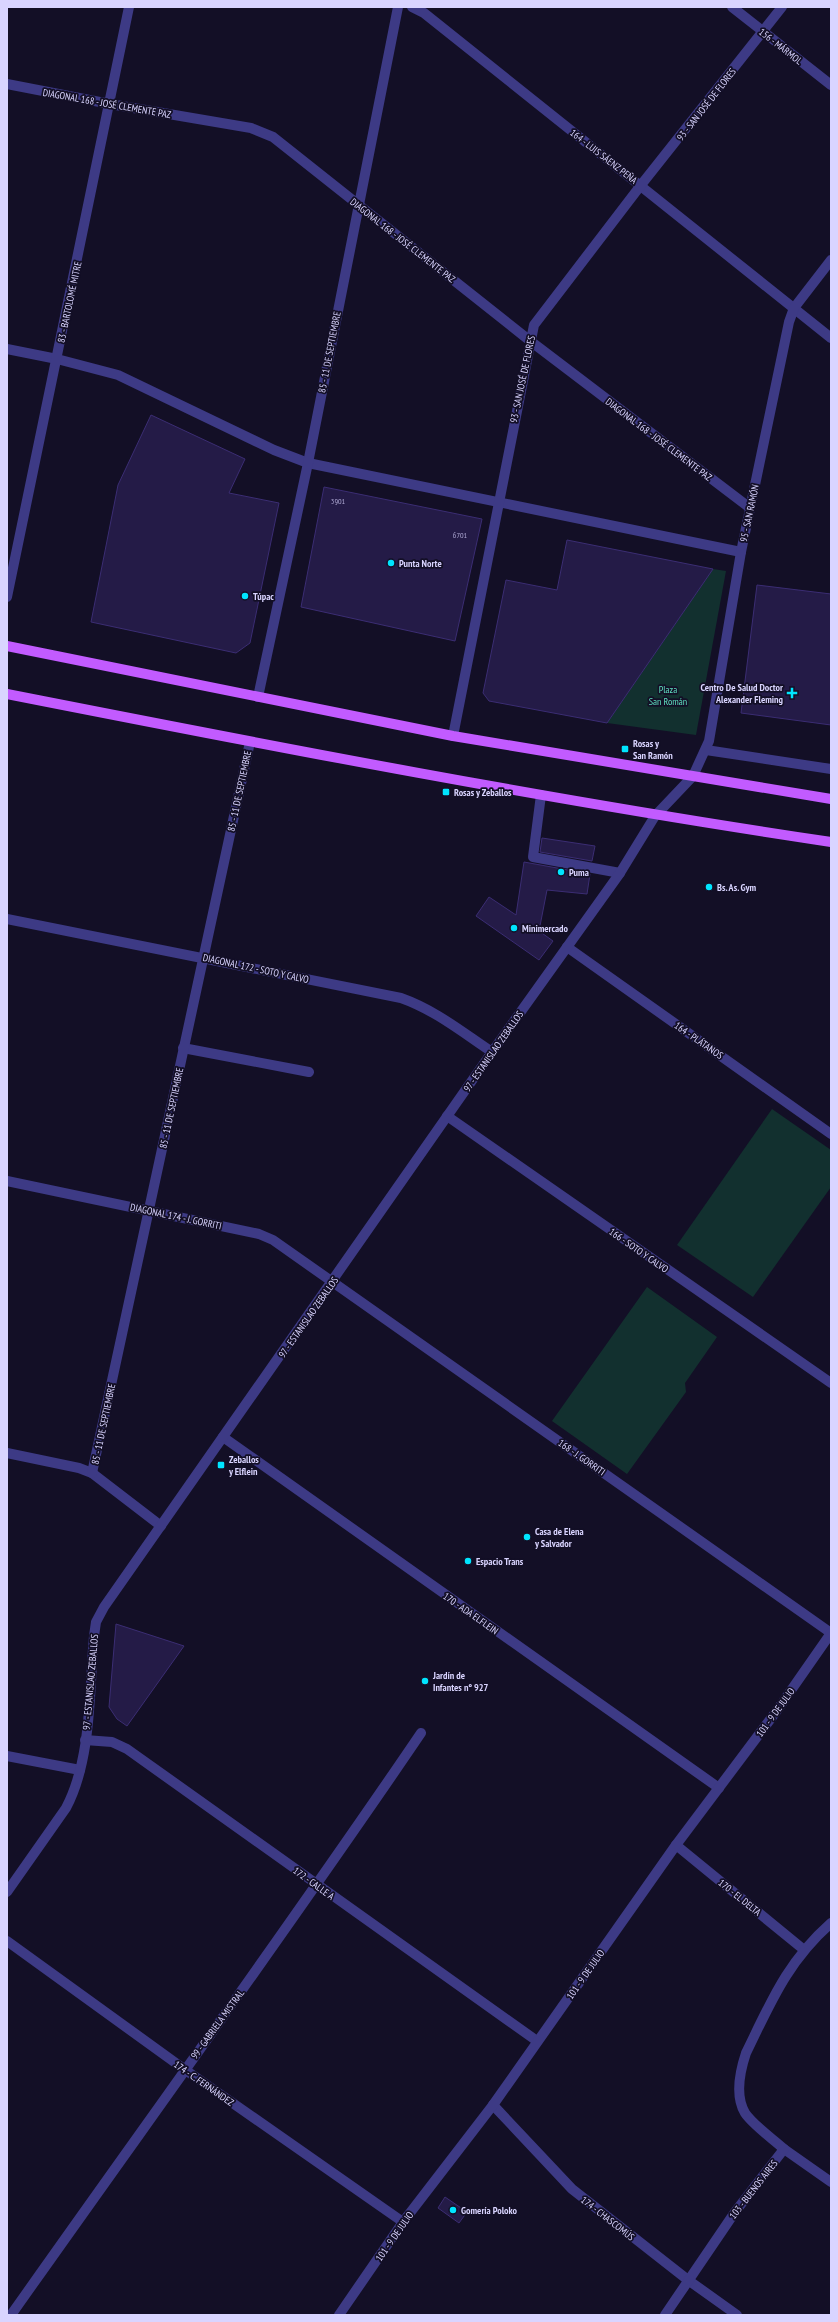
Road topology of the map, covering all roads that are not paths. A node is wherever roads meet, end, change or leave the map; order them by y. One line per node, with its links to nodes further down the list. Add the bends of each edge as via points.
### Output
1 (129, 7): 9 (street, 83 - BARTOLOMÉ MITRE)
2 (398, 7): 11 (street, 85 - 11 DE SEPTIEMBRE)
3 (412, 7): 10 (street, 164 - LUIS SÁENZ PEÑA, via 424,13)
4 (732, 7): 6 (street, 156 - MÁRMOL)
5 (782, 7): 6 (street, 93 - SAN JOSÉ DE FLORES)
6 (763, 32): 8 (street, 156 - MÁRMOL); 10 (street, 93 - SAN JOSÉ DE FLORES)
7 (7, 84): 9 (street, DIAGONAL 168 - JOSÉ CLEMENTE PAZ)
8 (831, 85)
9 (110, 104): 11 (street, DIAGONAL 168 - JOSÉ CLEMENTE PAZ, via 264,132 286,146); 17 (street, 83 - BARTOLOMÉ MITRE)
10 (641, 185): 13 (street, 164 - LUIS SÁENZ PEÑA); 15 (street, 93 - SAN JOSÉ DE FLORES, via 540,316)
11 (358, 204): 15 (street, DIAGONAL 168 - JOSÉ CLEMENTE PAZ); 18 (street, 85 - 11 DE SEPTIEMBRE)
12 (831, 260): 13 (street, 95 - SAN RAMÓN)
13 (794, 308): 14 (street, 164 - LUIS SÁENZ PEÑA); 20 (street, 95 - SAN RAMÓN)
14 (831, 338)
15 (529, 340): 19 (street, 93 - SAN JOSÉ DE FLORES); 20 (street, DIAGONAL 168 - JOSÉ CLEMENTE PAZ)
16 (7, 349): 17 (street)
17 (57, 359): 18 (street, via 118,375 274,450); 22 (street, 83 - BARTOLOMÉ MITRE)
18 (308, 463): 19 (street); 25 (street, 85 - 11 DE SEPTIEMBRE)
19 (498, 502): 21 (street); 26 (street, 93 - SAN JOSÉ DE FLORES)
20 (750, 508): 21 (street, 95 - SAN RAMÓN)
21 (741, 552): 28 (street, 95 - SAN RAMÓN)
22 (7, 597)
23 (7, 646): 25 (main road)
24 (7, 694): 27 (main road)
25 (258, 697): 26 (main road)
26 (453, 736): 30 (main road)
27 (250, 742): 31 (main road); 38 (street, 85 - 11 DE SEPTIEMBRE)
28 (706, 750): 29 (street); 30 (street, 95 - SAN RAMÓN)
29 (831, 769)
30 (693, 776): 32 (main road); 33 (street, 97 - ESTANISLAO ZEBALLOS)
31 (541, 795): 33 (main road); 35 (street, via 533,858)
32 (831, 799)
33 (655, 816): 34 (main road); 35 (street, 97 - ESTANISLAO ZEBALLOS)
34 (831, 842)
35 (620, 873): 37 (street, 97 - ESTANISLAO ZEBALLOS)
36 (7, 919): 38 (street, DIAGONAL 172 - SOTO Y CALVO)
37 (567, 947): 40 (street, 97 - ESTANISLAO ZEBALLOS); 43 (street, 164 - PLÁTANOS)
38 (203, 957): 39 (street, 85 - 11 DE SEPTIEMBRE); 40 (street, DIAGONAL 172 - SOTO Y CALVO, via 420,1004)
39 (183, 1048): 41 (street); 45 (street, 85 - 11 DE SEPTIEMBRE)
40 (492, 1052): 42 (street, 97 - ESTANISLAO ZEBALLOS)
41 (310, 1072)
42 (447, 1116): 46 (street, 97 - ESTANISLAO ZEBALLOS); 47 (street, 166 - SOTO Y CALVO)
43 (831, 1134)
44 (7, 1181): 45 (street, DIAGONAL 174 - J. GORRITI)
45 (149, 1210): 46 (street, DIAGONAL 174 - J. GORRITI, via 259,1234 273,1240); 50 (street, 85 - 11 DE SEPTIEMBRE)
46 (333, 1281): 48 (street, 97 - ESTANISLAO ZEBALLOS); 52 (street, 168 - J. GORRITI)
47 (831, 1383)
48 (223, 1437): 51 (street, 97 - ESTANISLAO ZEBALLOS); 57 (street, 170 - ADA ELFLEIN)
49 (7, 1453): 50 (street)
50 (92, 1473): 51 (street)
51 (161, 1526): 54 (street, 97 - ESTANISLAO ZEBALLOS, via 96,1622)
52 (831, 1633): 57 (street, 101 - 9 DE JULIO)
53 (421, 1733): 59 (street, 99 - GABRIELA MISTRAL)
54 (85, 1740): 56 (street, 97 - ESTANISLAO ZEBALLOS); 59 (street, 172 - CALLE A, via 112,1742 127,1749)
55 (7, 1756): 56 (street)
56 (80, 1770): 60 (street, 97 - ESTANISLAO ZEBALLOS, via 66,1808)
57 (719, 1788): 58 (street, 101 - 9 DE JULIO)
58 (676, 1844): 63 (street, 170 - EL DELTA); 64 (street, 101 - 9 DE JULIO)
59 (317, 1886): 64 (street, 172 - CALLE A); 65 (street, 99 - GABRIELA MISTRAL)
60 (7, 1892)
61 (831, 1923): 63 (street, 103 - BUENOS AIRES)
62 (7, 1942): 65 (street, 174 - C. FERNÁNDEZ)
63 (803, 1949): 67 (street, 103 - BUENOS AIRES, via 772,2000 741,2068 740,2089 746,2114)
64 (537, 2041): 66 (street, 101 - 9 DE JULIO)
65 (184, 2069): 69 (street, 174 - C. FERNÁNDEZ); 71 (street, 99 - GABRIELA MISTRAL)
66 (493, 2105): 69 (street, 101 - 9 DE JULIO); 70 (street, 174 - CHASCOMÚS, via 572,2189)
67 (784, 2149): 68 (street); 70 (street, 103 - BUENOS AIRES, via 735,2212)
68 (831, 2182)
69 (403, 2222): 72 (street, 101 - 9 DE JULIO)
70 (688, 2280): 73 (street, 103 - BUENOS AIRES); 74 (street, 174 - CHASCOMÚS)
71 (11, 2315)
72 (339, 2315)
73 (665, 2315)
74 (737, 2315)

